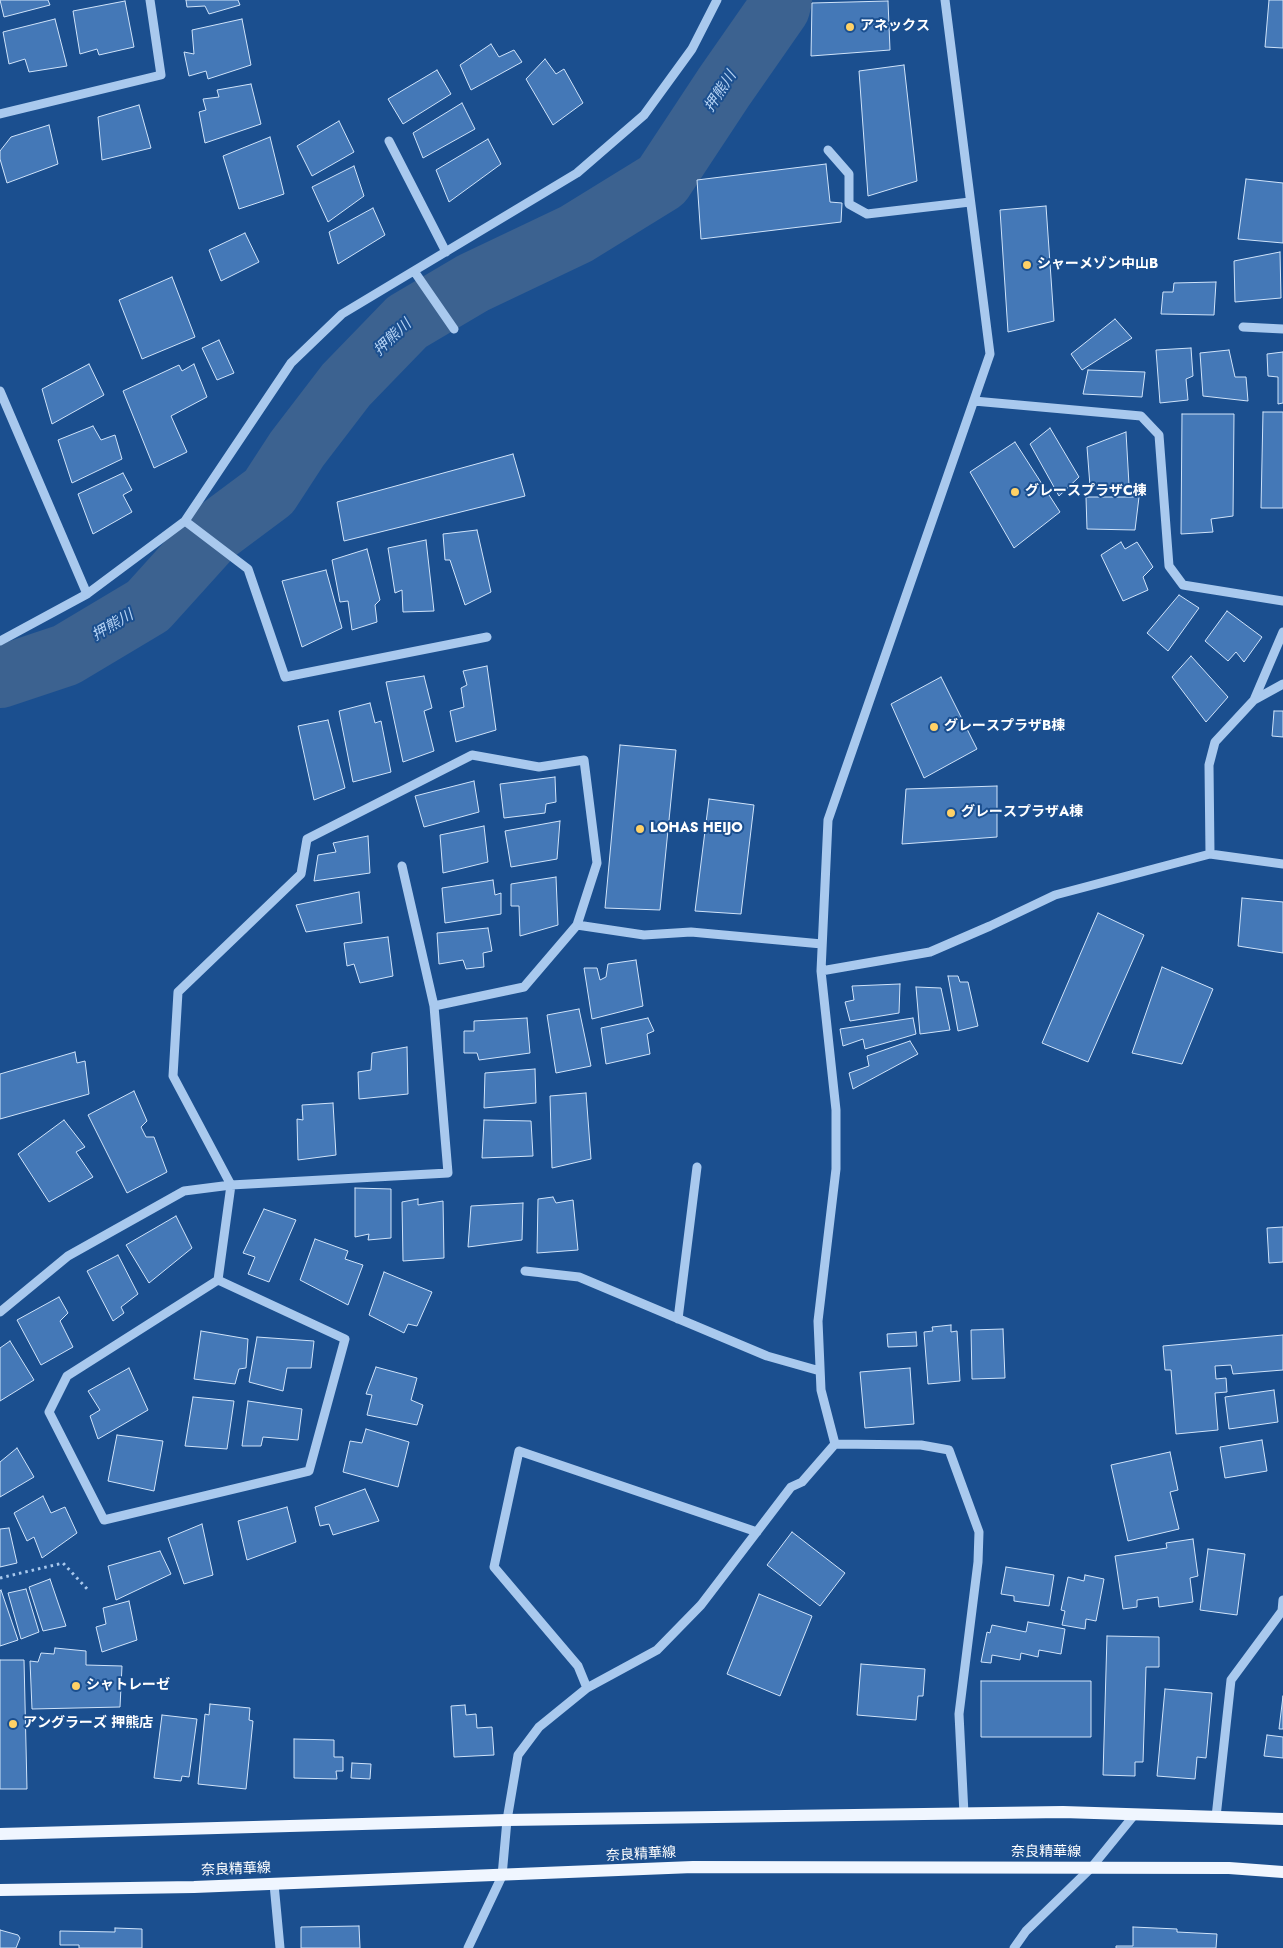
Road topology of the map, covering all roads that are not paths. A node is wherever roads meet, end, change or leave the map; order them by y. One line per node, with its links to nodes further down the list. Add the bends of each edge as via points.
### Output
1 (150, 0): 4 (street, via 161,75)
2 (717, 0): 8 (street, via 692,49 644,115 577,173)
3 (945, 0): 7 (street)
4 (0, 114)
5 (389, 141): 8 (street)
6 (828, 150): 7 (street, via 849,174 849,204 867,214)
7 (970, 202): 14 (street, via 990,354)
8 (446, 252): 9 (street)
9 (414, 271): 11 (street); 15 (street, via 342,314 290,363)
10 (1243, 327): 12 (street)
11 (454, 329)
12 (1283, 329)
13 (0, 392): 16 (street)
14 (974, 401): 17 (street, via 1141,416 1159,435 1169,566 1183,585); 27 (street, via 828,820)
15 (185, 521): 16 (street); 19 (street, via 248,569 285,677)
16 (87, 594): 20 (street)
17 (1283, 601)
18 (1283, 632): 22 (street)
19 (487, 637)
20 (0, 641)
21 (1283, 684): 22 (street)
22 (1254, 700): 23 (street, via 1215,742 1209,765)
23 (1210, 854): 24 (street); 28 (street, via 1054,895 930,952)
24 (1283, 864)
25 (402, 866): 29 (street)
26 (578, 925): 27 (street, via 644,935 691,932); 29 (street, via 524,987); 31 (street, via 597,863 584,760 539,767 472,755 307,839 301,874 178,992 173,1076)
27 (822, 944): 28 (street)
28 (820, 971): 36 (street, via 836,1110 836,1169 818,1321)
29 (434, 1006): 31 (street, via 448,1173)
30 (697, 1166): 35 (street)
31 (231, 1185): 33 (street); 34 (street, via 184,1191 68,1256)
32 (524, 1271): 35 (street, via 579,1277)
33 (218, 1280): 33 (street, via 67,1376 49,1412 104,1520 309,1471 345,1339)
34 (0, 1312)
35 (678, 1319): 36 (street, via 767,1356)
36 (820, 1370): 37 (street)
37 (835, 1444): 38 (street, via 802,1482 791,1487); 41 (street, via 921,1445 949,1450 979,1532 959,1714)
38 (757, 1532): 40 (street, via 701,1605 656,1650); 40 (street, via 519,1451 494,1567 578,1666)
39 (1283, 1600): 43 (street, via 1282,1611 1231,1680)
40 (587, 1688): 45 (street, via 539,1727 518,1755)
41 (964, 1814): 42 (main road); 45 (main road)
42 (1135, 1814): 43 (main road); 47 (street)
43 (1216, 1817): 44 (main road)
44 (1283, 1819)
45 (507, 1820): 46 (main road); 49 (street)
46 (0, 1834)
47 (1091, 1868): 48 (main road, 奈良精華線, via 1229,1868); 49 (main road, 奈良精華線, via 693,1867); 54 (street, via 1026,1931)
48 (1283, 1872)
49 (502, 1876): 50 (main road, 奈良精華線); 53 (street)
50 (274, 1884): 51 (main road, 奈良精華線); 52 (street)
51 (0, 1890)
52 (280, 1948)
53 (468, 1948)
54 (1014, 1948)

